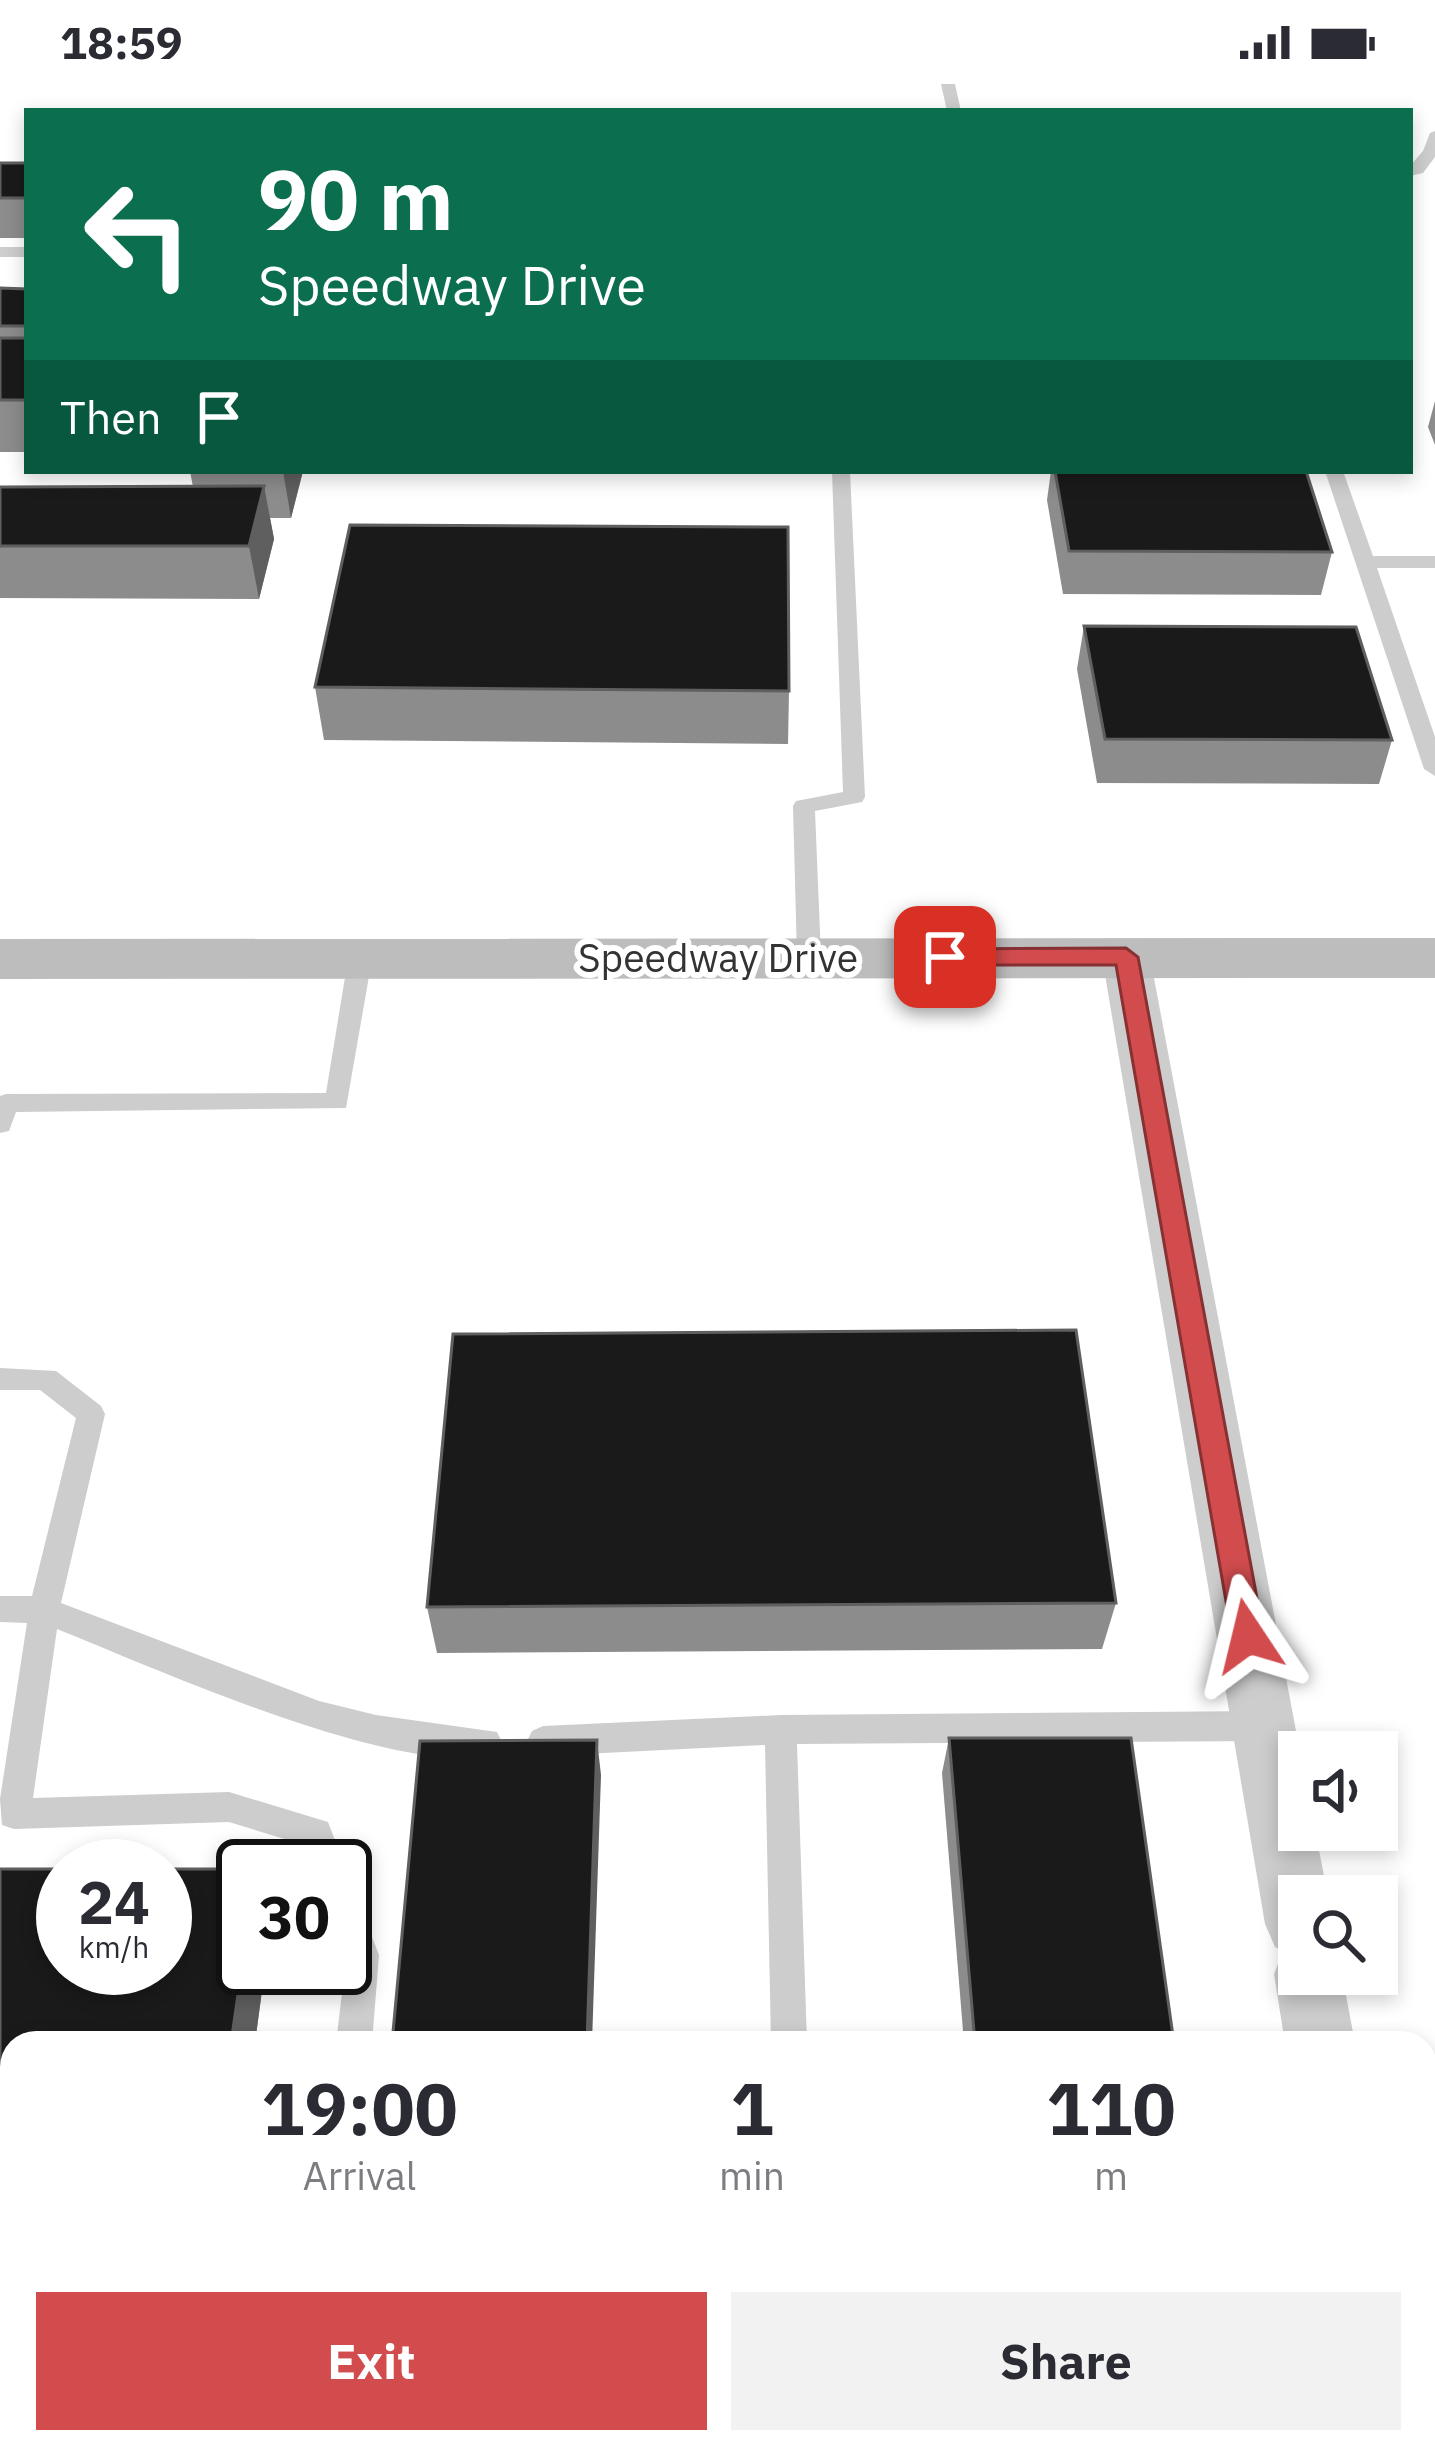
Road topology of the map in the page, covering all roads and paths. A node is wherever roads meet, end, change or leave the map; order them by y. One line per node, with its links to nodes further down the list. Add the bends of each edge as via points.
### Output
1 (1435, 136): 2 (lane)
2 (1413, 171)
3 (842, 474): 8 (lane, via 854,796 804,806)
4 (1335, 474): 5 (lane)
5 (1363, 562): 6 (lane); 7 (lane)
6 (1435, 562)
7 (1435, 769)
8 (809, 957): 9 (main road, Speedway Drive); 12 (main road, Speedway Drive)
9 (1126, 957): 10 (main road, Speedway Drive); 17 (street)
10 (1435, 958)
11 (0, 959): 12 (main road, Speedway Drive)
12 (359, 959): 13 (lane, via 337,1102 6,1103)
13 (0, 1124)
14 (0, 1379): 16 (lane, via 46,1379 91,1414)
15 (0, 1609): 16 (lane)
16 (44, 1610): 18 (lane, via 322,1717 461,1743); 19 (lane)
17 (1264, 1726): 18 (lane); 21 (street)
18 (781, 1730): 25 (lane)
19 (7, 1814): 20 (lane, via 230,1807)
20 (318, 1839)
21 (1290, 1875)
22 (358, 1995): 24 (lane)
23 (1312, 1995): 26 (street)
24 (355, 2031)
25 (790, 2031)
26 (1318, 2031)

